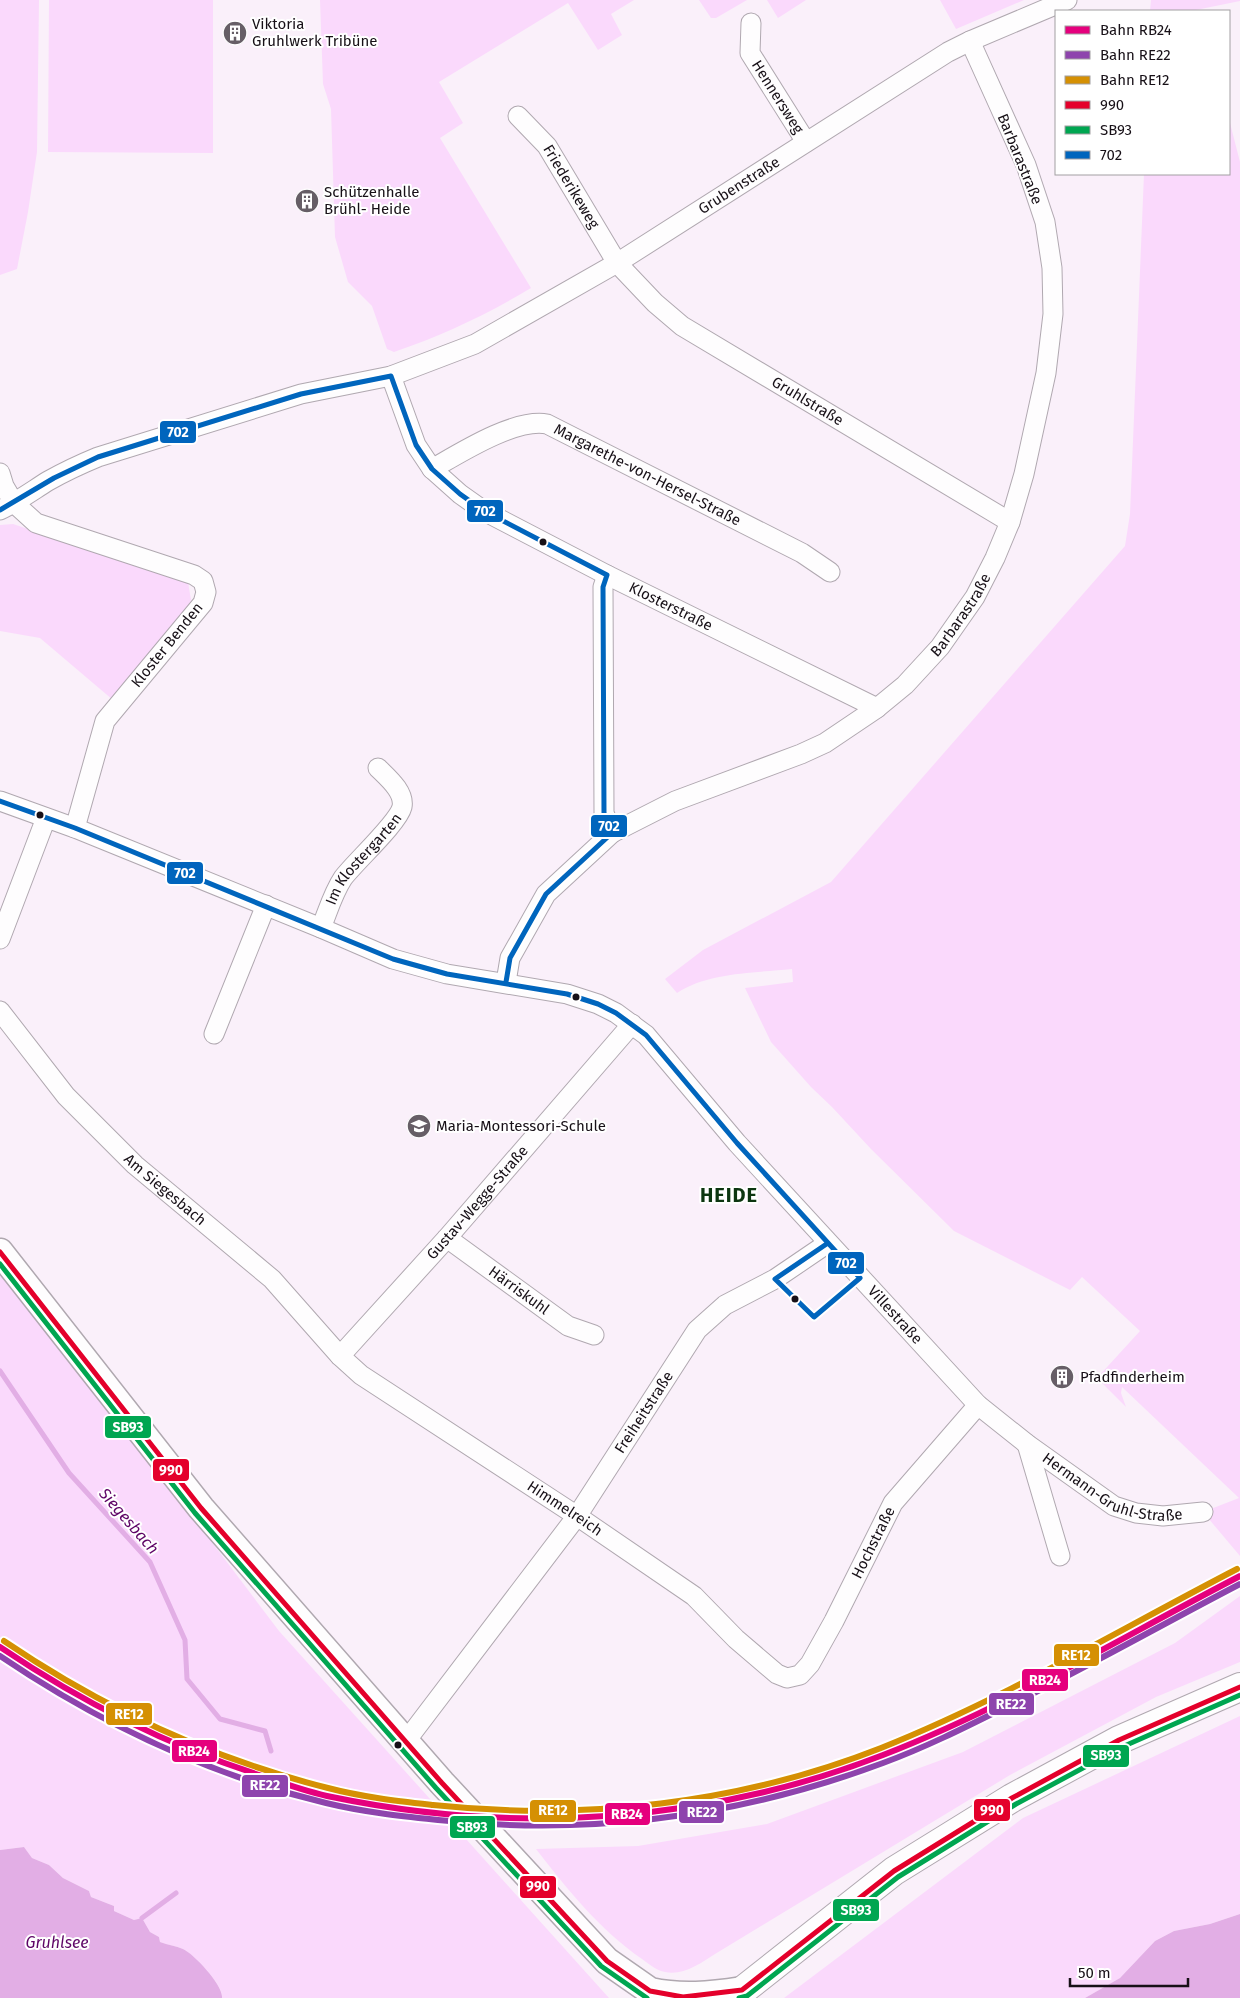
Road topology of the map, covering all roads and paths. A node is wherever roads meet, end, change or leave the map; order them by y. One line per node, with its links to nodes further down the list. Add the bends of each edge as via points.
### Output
1 (1067, 0): 3 (street, Grubenstraße)
2 (750, 22): 5 (street, Hennersweg, via 750,53)
3 (970, 41): 5 (street, Grubenstraße); 11 (street, Barbarastraße, via 1026,165 1045,222 1052,268 1053,314 1046,373)
4 (518, 116): 6 (street, Friederikeweg, via 547,146)
5 (806, 142): 6 (street, Grubenstraße)
6 (617, 263): 7 (street, Grubenstraße, via 475,344); 11 (street, Gruhlstraße, via 682,326)
7 (391, 376): 8 (street, Klosterstraße, via 416,445); 10 (street, Grubenstraße, via 301,394 98,457)
8 (432, 469): 12 (street, Margarethe-von-Hersel-Straße, via 516,426 547,424 802,553); 13 (street, Klosterstraße, via 484,511)
9 (0, 473): 10 (street)
10 (7, 507): 18 (street, Kloster Benden, via 36,523 194,575 203,581 206,592 203,602 105,721)
11 (1010, 522): 14 (street, Barbarastraße, via 996,558 975,597 940,648 905,685)
12 (830, 572)
13 (607, 575): 14 (street, Klosterstraße); 19 (street, via 602,587 604,813)
14 (877, 708): 19 (street, Barbarastraße, via 825,743 802,754 676,800)
15 (378, 768): 21 (street, Im Klostergarten, via 394,785 402,805 391,824 343,878)
16 (0, 801): 17 (street, Villestraße)
17 (46, 818): 18 (street, Villestraße); 22 (street)
18 (75, 828): 20 (street, Villestraße)
19 (612, 833): 23 (street, Barbarastraße, via 546,894 510,958)
20 (266, 905): 21 (street, Villestraße); 26 (street)
21 (321, 928): 23 (street, Villestraße, via 393,958 447,974)
22 (0, 939)
23 (506, 982): 25 (street, Villestraße, via 575,997 616,1013)
24 (0, 1011): 31 (street, Am Siegesbach, via 66,1096 135,1165 272,1279)
25 (632, 1024): 27 (street, Gustav-Wegge-Straße); 28 (street, Villestraße, via 646,1035 737,1143)
26 (214, 1034)
27 (447, 1238): 30 (street, Härriskuhl, via 568,1326); 31 (street, Gustav-Wegge-Straße)
28 (828, 1243): 32 (street, Villestraße); 35 (street, Freiheitstraße, via 775,1279 725,1305 697,1330)
29 (0, 1252): 39 (main road, via 202,1508)
30 (594, 1335)
31 (340, 1356): 35 (street, Himmelreich, via 361,1375)
32 (978, 1405): 33 (street, Villestraße); 37 (street, Hochstraße, via 893,1502 810,1664 800,1675 787,1678)
33 (1027, 1444): 34 (street, Hermann-Gruhl-Straße, via 1114,1506 1136,1513 1164,1516); 36 (street)
34 (1203, 1512)
35 (577, 1516): 37 (street, Himmelreich, via 694,1596 736,1639); 39 (street, Freiheitstraße)
36 (1060, 1556)
37 (777, 1674)
38 (1240, 1687): 40 (main road, via 1119,1740 1012,1798 894,1871)
39 (406, 1740): 41 (main road)
40 (738, 1994): 41 (main road)
41 (638, 1996)

